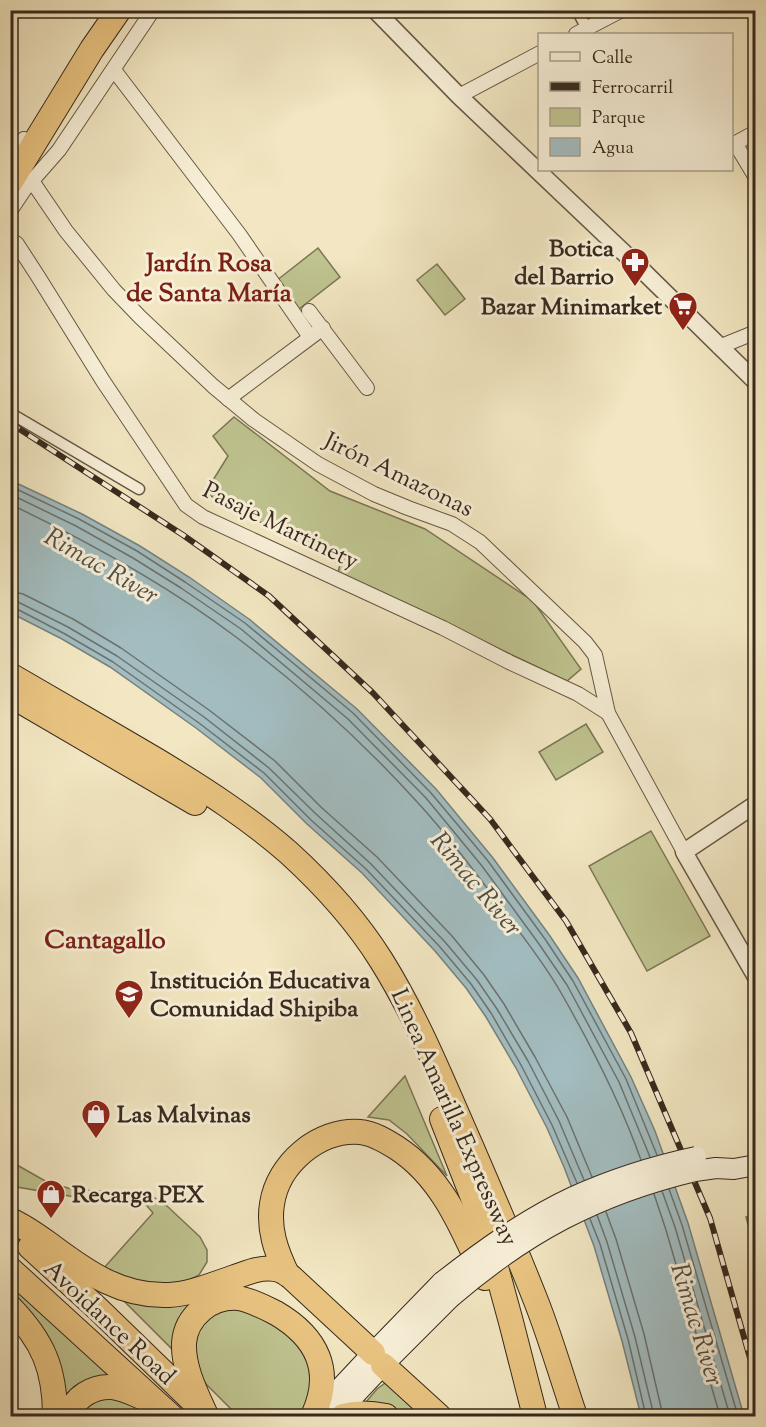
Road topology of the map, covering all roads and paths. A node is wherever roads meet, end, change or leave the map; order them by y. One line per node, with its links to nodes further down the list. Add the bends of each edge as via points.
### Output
1 (110, 10): 14 (street)
2 (121, 10): 7 (street); 16 (highway, via 58,106)
3 (153, 10): 7 (street)
4 (375, 10): 11 (street)
5 (576, 10): 8 (street)
6 (622, 10): 8 (street)
7 (141, 30): 10 (street)
8 (581, 32)
9 (538, 54): 11 (street)
10 (114, 70): 16 (street, via 59,150); 22 (street, via 239,234)
11 (459, 96): 23 (street)
12 (756, 132): 13 (street)
13 (733, 144): 15 (street)
14 (10, 159)
15 (756, 178)
16 (21, 182): 17 (street, via 24,190); 26 (street, Jirón Amazonas, via 114,290)
17 (10, 211)
18 (10, 239): 30 (street, Pasaje Martinety, via 17,244 186,505 203,518 444,628 578,694)
19 (309, 311): 20 (street)
20 (323, 328): 22 (street); 25 (street)
21 (756, 332): 23 (street)
22 (310, 337): 26 (street)
23 (719, 346): 24 (street)
24 (756, 382)
25 (367, 388)
26 (228, 399): 30 (street, Jirón Amazonas, via 318,464 374,494 452,524 480,542 595,655)
27 (10, 413): 28 (street)
28 (140, 489)
29 (11, 680): 44 (highway, Linea Amarilla Expressway, via 237,830 285,869 334,921 379,984 427,1083 487,1234); 55 (highway, Linea Amarilla Expressway, via 150,757 242,815 309,872 355,922 392,979 446,1088 536,1301)
30 (608, 713): 32 (street, Jirón Amazonas)
31 (756, 804): 32 (street)
32 (684, 852): 33 (street, Jirón Amazonas)
33 (756, 977)
34 (756, 1154): 35 (main road)
35 (696, 1164): 37 (main road); 45 (main road, bridge, via 629,1175 587,1191 483,1250)
36 (756, 1165): 37 (main road)
37 (734, 1168): 38 (main road)
38 (756, 1175)
39 (10, 1220): 42 (highway, via 89,1273 129,1291 170,1295 263,1268)
40 (10, 1229): 48 (highway, Avoidance Road)
41 (10, 1269): 46 (highway, Avoidance Road)
42 (287, 1274): 44 (highway, via 272,1232 272,1204 280,1179 301,1153 319,1141 339,1134 369,1134 409,1156 437,1185); 45 (highway)
43 (10, 1307): 47 (highway, via 39,1342 53,1383)
44 (511, 1322): 54 (highway, Linea Amarilla Expressway)
45 (378, 1359): 49 (main road); 50 (main road); 53 (highway)
46 (163, 1409): 47 (highway, via 115,1388 103,1387 84,1395 70,1410)
47 (56, 1413)
48 (207, 1414): 49 (highway, via 187,1368 185,1334 206,1306 237,1298 286,1319 314,1347 322,1381)
49 (314, 1416)
50 (336, 1416)
51 (344, 1416): 52 (highway)
52 (386, 1416)
53 (440, 1416)
54 (535, 1416)
55 (575, 1416)

